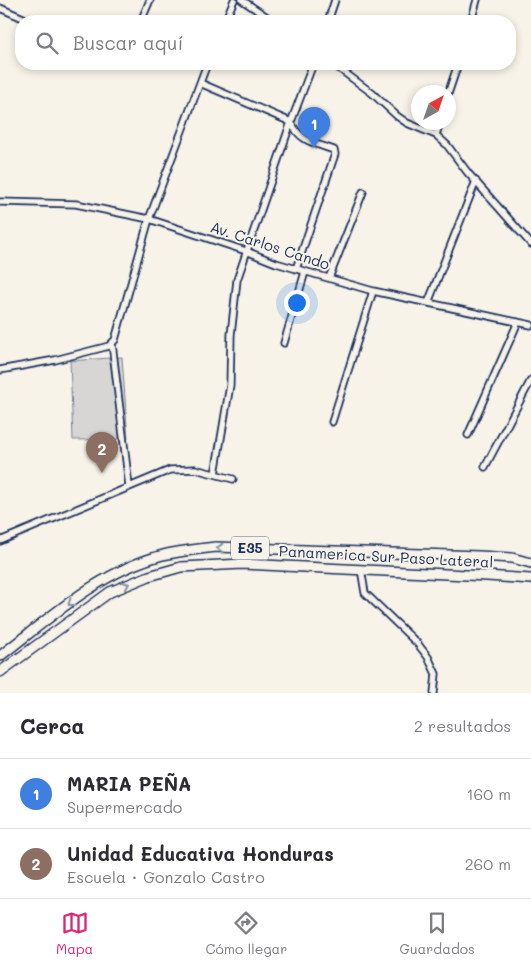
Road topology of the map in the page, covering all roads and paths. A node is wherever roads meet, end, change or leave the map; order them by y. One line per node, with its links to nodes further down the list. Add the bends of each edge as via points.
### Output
1 (149, 0): 8 (street)
2 (234, 0): 9 (street)
3 (242, 0): 10 (street)
4 (335, 0): 11 (street)
5 (477, 0): 12 (street)
6 (0, 8): 7 (street)
7 (16, 15)
8 (143, 15)
9 (228, 15)
10 (264, 15)
11 (330, 15)
12 (472, 15)
13 (205, 70): 17 (street)
14 (311, 70): 19 (street)
15 (341, 70): 21 (street, via 407,123)
16 (456, 70): 18 (street)
17 (200, 83): 19 (street); 25 (street)
18 (451, 85)
19 (291, 122): 27 (street); 28 (street, via 305,140 334,150 335,154)
20 (438, 130): 21 (street)
21 (436, 135): 22 (street)
22 (476, 181): 26 (street); 32 (street)
23 (363, 192): 30 (street)
24 (0, 202): 25 (street, Av. Carlos Cando, via 76,204)
25 (148, 219): 27 (street, Av. Carlos Cando); 35 (street)
26 (531, 244)
27 (246, 251): 28 (street, Av. Carlos Cando); 42 (street, via 237,280 230,385)
28 (296, 269): 29 (street, Av. Carlos Cando)
29 (305, 272): 30 (street, Av. Carlos Cando); 36 (street)
30 (329, 278): 31 (street, Av. Carlos Cando)
31 (373, 291): 32 (street, Av. Carlos Cando); 39 (street)
32 (428, 303): 33 (street, Av. Carlos Cando)
33 (518, 322): 34 (street, Av. Carlos Cando); 40 (street)
34 (531, 325)
35 (112, 343): 37 (street, via 55,360); 44 (street)
36 (284, 343)
37 (0, 370)
38 (531, 380): 41 (street)
39 (332, 422)
40 (468, 435)
41 (485, 467)
42 (215, 474): 43 (street); 44 (street, via 195,469 170,470)
43 (233, 479)
44 (129, 486): 45 (street)
45 (0, 541)
46 (531, 563): 49 (highway, E35, one-way to 49, via 512,558 459,555 216,547 185,550 114,574 90,588)
47 (361, 570): 48 (highway, Panamerica Sur Paso Lateral / E35); 50 (highway, Panamerica Sur Paso Lateral / E35, one-way to 47, via 110,592 180,567 243,564); 53 (street, via 365,593 428,657 436,674)
48 (531, 579)
49 (22, 640): 50 (highway); 51 (highway, E35)
50 (30, 651): 52 (highway, Panamerica Sur Paso Lateral / E35)
51 (0, 656)
52 (0, 672)
53 (434, 693)

